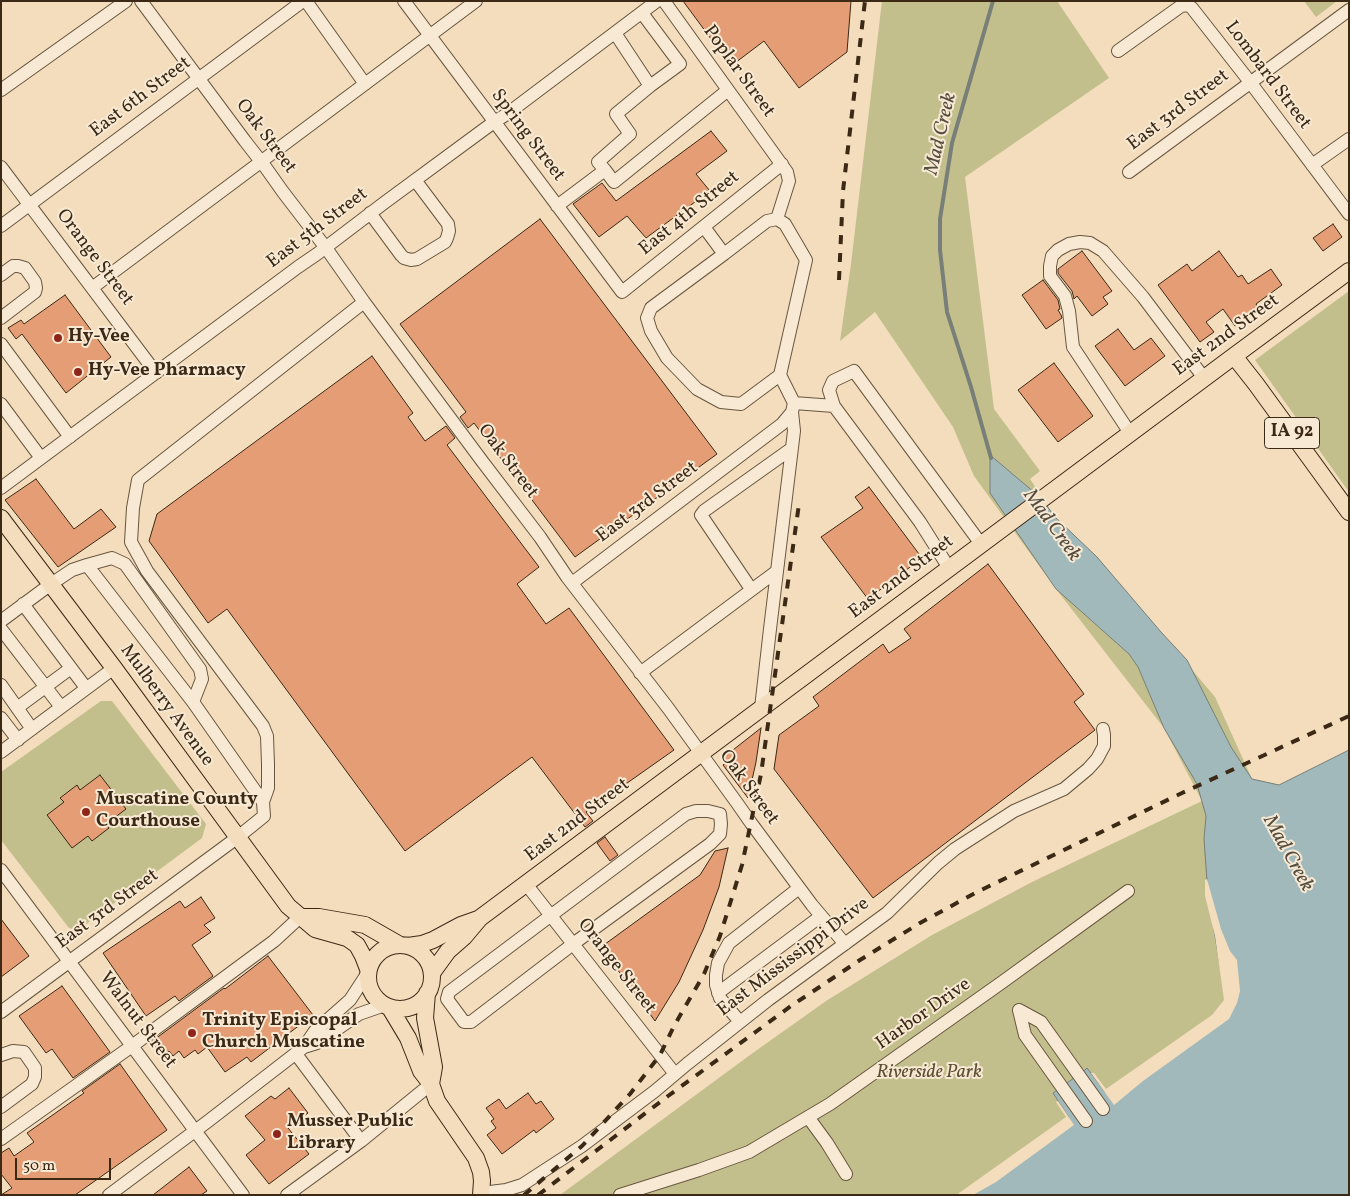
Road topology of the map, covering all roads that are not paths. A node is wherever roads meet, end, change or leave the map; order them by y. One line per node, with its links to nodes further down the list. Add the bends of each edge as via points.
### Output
1 (126, 1): 19 (street)
2 (141, 1): 15 (street, Oak Street)
3 (305, 1): 15 (street, East 6th Street); 17 (street)
4 (404, 1): 11 (street, Spring Street)
5 (476, 1): 11 (street)
6 (657, 1): 9 (street, East 5th Street)
7 (664, 1): 12 (street, Poplar Street)
8 (1349, 10): 16 (street, East 3rd Street)
9 (642, 13): 10 (street, East 5th Street); 14 (street)
10 (615, 33): 18 (street); 21 (street, East 5th Street)
11 (430, 36): 17 (street); 21 (street, Spring Street)
12 (699, 50): 14 (street); 20 (street, Poplar Street)
13 (1118, 51): 16 (street, Lombard Street, via 1181,6 1188,5)
14 (680, 64): 18 (street)
15 (199, 79): 23 (street, Oak Street); 30 (street, East 6th Street)
16 (1250, 82): 25 (street, Lombard Street); 28 (street, East 3rd Street)
17 (365, 84): 23 (street)
18 (650, 86): 27 (street, via 616,114 630,134 598,162)
19 (1, 90)
20 (728, 90): 24 (street, Poplar Street); 27 (street, via 614,182)
21 (494, 122): 29 (street, East 5th Street); 31 (street, Spring Street)
22 (1349, 139): 25 (street)
23 (261, 161): 37 (street, Oak Street); 41 (street)
24 (782, 164): 34 (street, via 788,172 789,181); 36 (street, East 4th Street)
25 (1312, 166): 33 (street, Lombard Street)
26 (1, 167): 30 (street, Orange Street)
27 (605, 170): 31 (street)
28 (1129, 172)
29 (415, 180): 32 (street, East 5th Street); 32 (street, via 448,224 445,242 418,259 404,258)
30 (30, 204): 35 (street, East 6th Street); 41 (street, Orange Street)
31 (557, 206): 42 (street, Spring Street)
32 (370, 214): 37 (street, East 5th Street)
33 (1349, 214)
34 (777, 219): 38 (street, via 767,221); 48 (street, via 785,224 806,260)
35 (1, 226)
36 (704, 227): 38 (street); 42 (street, East 4th Street)
37 (326, 248): 43 (street, Oak Street); 47 (street, East 5th Street)
38 (724, 254): 48 (street, via 651,308 647,318 651,331 667,358 685,377 697,389 721,402 741,404)
39 (1349, 271): 46 (main road, East 2nd Street)
40 (1, 275): 44 (street, via 12,266 24,268 36,288)
41 (92, 288): 47 (street, Orange Street)
42 (622, 292)
43 (364, 302): 64 (street, Oak Street); 86 (street, via 138,480 132,542 147,571 263,726 267,736 268,764 268,788)
44 (1, 318)
45 (1, 344): 54 (street)
46 (1234, 356): 49 (main road, East 2nd Street); 58 (main road, IA 92)
47 (156, 373): 54 (street, East 5th Street)
48 (780, 375): 52 (street)
49 (1204, 378): 53 (main road, East 2nd Street); 53 (street, via 1143,297 1103,251 1090,243 1080,242 1058,250 1052,256 1050,276 1065,296 1073,347)
50 (1, 404): 56 (street)
51 (834, 406): 52 (street); 60 (street, via 829,390 832,381 854,371); 62 (street, via 920,522)
52 (793, 408): 55 (street); 64 (street, East 3rd Street, via 782,424)
53 (1130, 433): 60 (main road, East 2nd Street)
54 (70, 437): 56 (street, East 5th Street)
55 (792, 449): 63 (street); 66 (street, via 701,515)
56 (41, 458): 57 (street, East 5th Street)
57 (1, 488)
58 (1349, 512)
59 (1, 518): 65 (main road, Mulberry Avenue)
60 (981, 544): 62 (main road, East 2nd Street)
61 (87, 566): 65 (street, via 72,570); 76 (street); 76 (street, via 112,558 125,564 200,669 202,679)
62 (949, 568): 79 (main road, East 2nd Street)
63 (777, 570): 66 (street); 79 (street)
64 (572, 583): 72 (street, Oak Street)
65 (51, 584): 67 (street); 71 (main road, Mulberry Avenue)
66 (751, 590): 72 (street)
67 (23, 604): 68 (street); 70 (street)
68 (1, 621)
69 (1, 629): 74 (street)
70 (71, 668): 74 (street); 75 (street)
71 (114, 668): 75 (street); 89 (main road, Mulberry Avenue)
72 (640, 673): 85 (street, Oak Street)
73 (1, 685): 78 (street)
74 (46, 687): 77 (street); 78 (street)
75 (86, 688): 77 (street)
76 (193, 702): 86 (street)
77 (61, 707): 81 (street)
78 (18, 708): 81 (street)
79 (761, 708): 85 (main road, East 2nd Street)
80 (1, 718): 83 (street)
81 (32, 729): 83 (street)
82 (1103, 729): 99 (street, East Mississippi Drive, via 1104,746 1098,759 1077,779 1064,789 1014,811 955,849 887,913)
83 (18, 740): 84 (street)
84 (1, 752)
85 (701, 754): 87 (street, Oak Street); 91 (main road, East 2nd Street)
86 (263, 802): 89 (street, East 3rd Street, via 264,816)
87 (737, 803): 88 (street); 92 (street, Oak Street)
88 (720, 814): 94 (street, via 696,811 686,814); 98 (street, via 720,834 710,844)
89 (238, 837): 96 (main road, Mulberry Avenue, via 288,906); 101 (street, East 3rd Street)
90 (2, 874): 101 (street, Walnut Street)
91 (526, 884): 94 (street, Orange Street); 97 (main road, East 2nd Street)
92 (799, 888): 95 (street, Oak Street); 104 (street, via 729,943 718,963)
93 (1128, 891): 116 (street, Harbor Drive, via 838,1099)
94 (550, 915): 98 (street, Orange Street); 98 (street, via 449,992 447,999 464,1022 471,1022)
95 (821, 916): 99 (street, Oak Street); 104 (street)
96 (300, 917): 100 (main road, via 365,925); 102 (main road, Mulberry Avenue, via 315,929 347,938 357,945); 109 (street, via 274,941)
97 (480, 918): 100 (main road, East 2nd Street, via 422,944); 103 (main road, East 2nd Street)
98 (573, 944): 112 (street, Orange Street)
99 (844, 944): 108 (street, East Mississippi Drive)
100 (404, 945): 102 (main road, via 392,946 377,954); 103 (main road, via 424,956)
101 (69, 962): 107 (street, East 3rd Street); 109 (street, Walnut Street)
102 (368, 972): 106 (main road, via 372,992); 110 (street, via 350,1000 315,1031)
103 (432, 973): 105 (main road)
104 (718, 993): 108 (street)
105 (427, 994): 106 (main road, via 421,1001 404,1009); 113 (main road, via 425,1018 434,1067)
106 (387, 1006): 110 (street, via 359,1014 317,1043); 113 (main road, via 408,1038 421,1072)
107 (1, 1012)
108 (740, 1022): 112 (street, East Mississippi Drive)
109 (132, 1046): 118 (street, Walnut Street); 119 (street)
110 (300, 1050): 118 (street); 120 (street)
111 (1, 1055): 114 (street, via 24,1052 35,1068 35,1077 32,1084)
112 (675, 1074): 122 (street, East Mississippi Drive, via 582,1146 522,1185)
113 (431, 1084): 120 (street); 122 (main road, via 436,1101 476,1158 481,1172)
114 (1, 1107)
115 (1103, 1110): 117 (street, via 1040,1022 1019,1010 1025,1035)
116 (808, 1117): 121 (street); 126 (street, Harbor Drive, via 749,1152)
117 (1086, 1120)
118 (195, 1131): 123 (street); 124 (street, Walnut Street)
119 (1, 1139)
120 (361, 1141): 125 (street)
121 (846, 1174)
122 (481, 1194)
123 (109, 1195)
124 (243, 1195)
125 (287, 1195)
126 (620, 1195)

